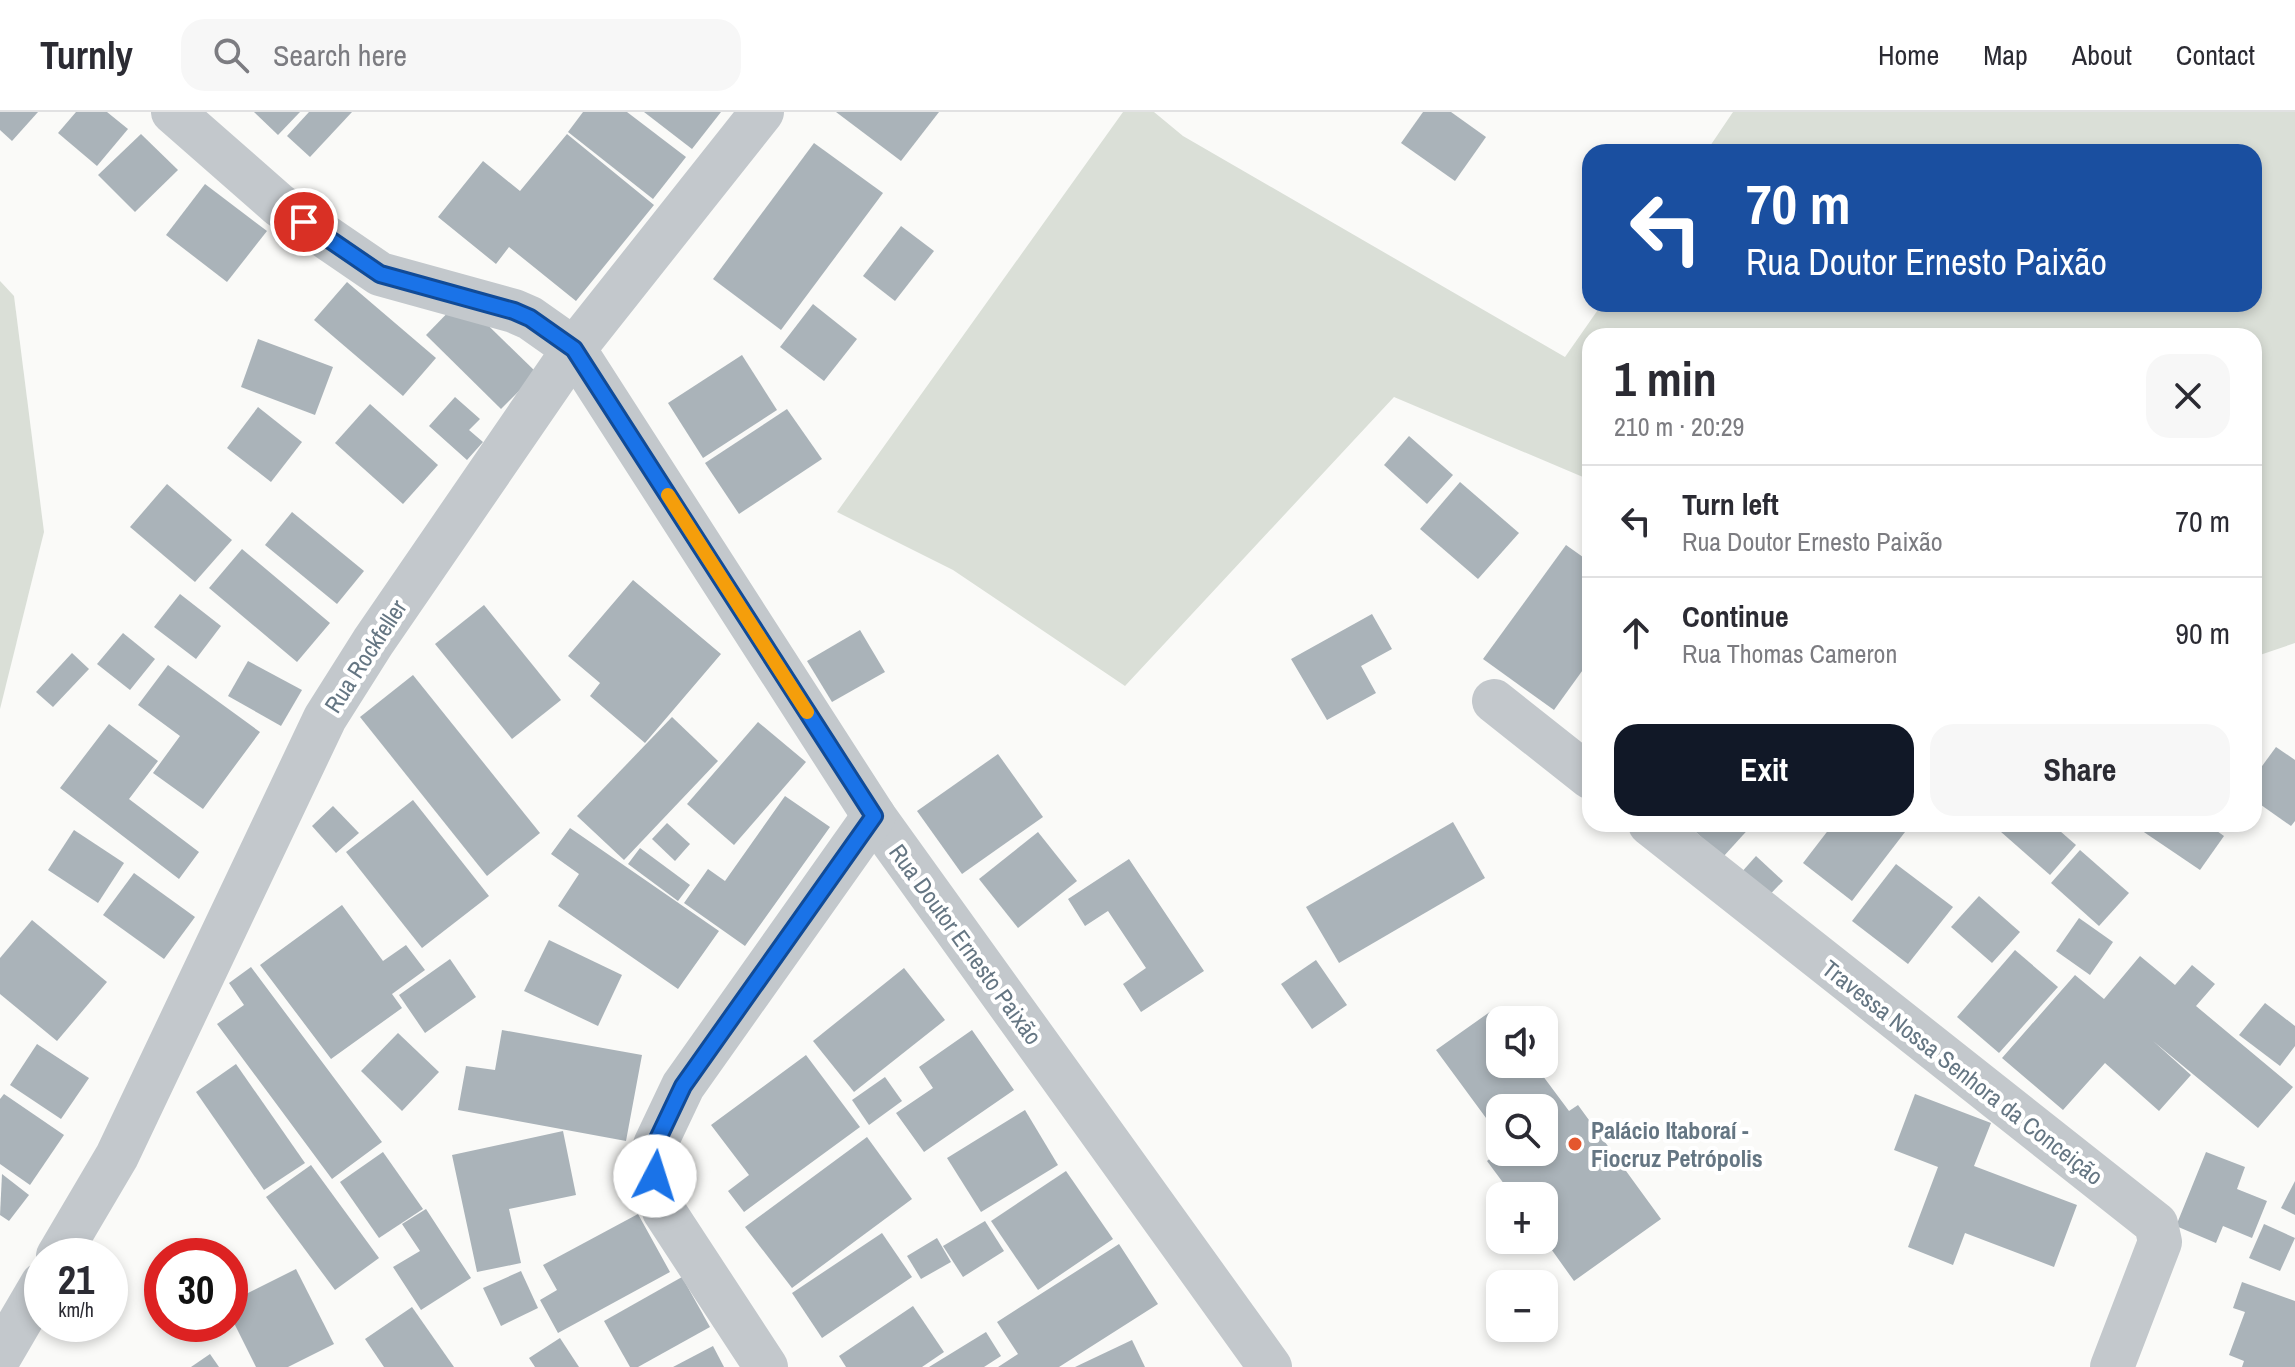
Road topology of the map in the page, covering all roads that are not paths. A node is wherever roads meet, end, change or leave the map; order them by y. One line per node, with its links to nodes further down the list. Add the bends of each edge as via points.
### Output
1 (762, 112): 3 (street, Rua Rockfeller)
2 (181, 115): 3 (street, via 279,205 380,274 514,311)
3 (574, 349): 6 (street, Rua Doutor Ernesto Paixão); 8 (street, Rua Rockfeller, via 325,718 117,1156)
4 (1494, 701): 5 (street)
5 (1582, 771)
6 (874, 816): 11 (street, via 683,1086 655,1145 655,1176 664,1211); 12 (street, Rua Doutor Ernesto Paixão)
7 (1660, 832): 13 (street, Travessa Nossa Senhora da Conceição, via 2156,1224 2160,1242)
8 (69, 1238)
9 (24, 1315): 10 (street)
10 (0, 1356)
11 (766, 1367)
12 (1270, 1367)
13 (2112, 1367)

